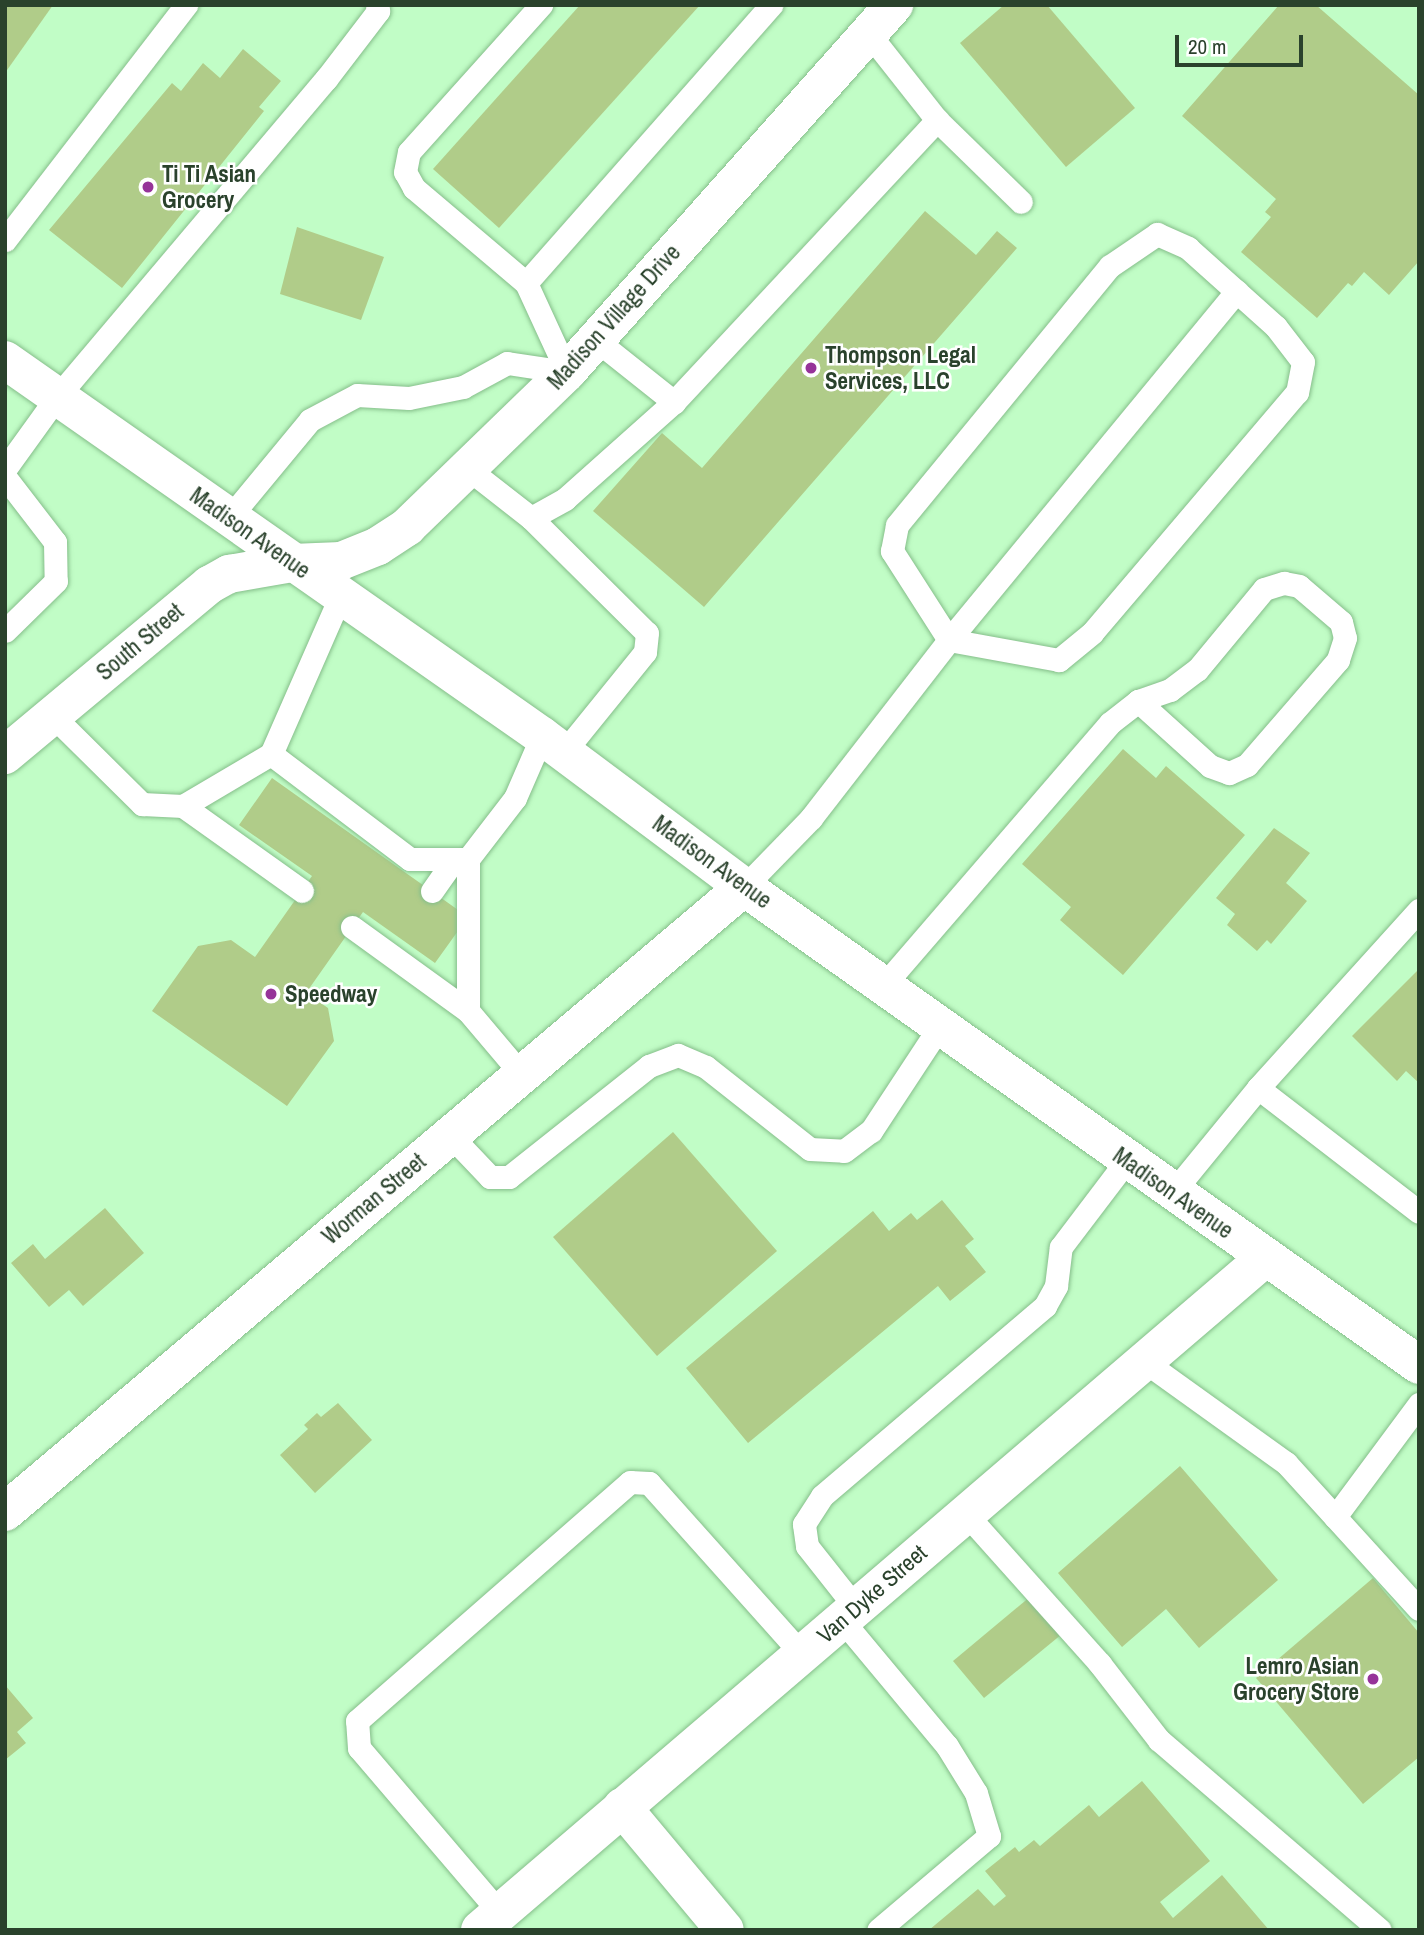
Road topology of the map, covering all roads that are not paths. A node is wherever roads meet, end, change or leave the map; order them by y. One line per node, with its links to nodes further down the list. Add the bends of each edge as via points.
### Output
1 (186, 5): 9 (lane)
2 (377, 5): 15 (lane, via 378,10 326,79)
3 (541, 5): 10 (lane, via 409,152 405,172 414,188)
4 (771, 5): 10 (lane)
5 (894, 5): 6 (street, Madison Village Drive)
6 (869, 34): 7 (lane); 12 (street, Madison Village Drive)
7 (937, 120): 8 (lane); 16 (lane)
8 (1021, 202)
9 (5, 240)
10 (526, 283): 14 (lane)
11 (1237, 291): 25 (lane); 25 (lane, via 1276,327 1303,362 1297,392 1092,633 1059,660); 25 (lane, via 1188,247 1157,234 1101,276 897,525 892,551)
12 (596, 340): 14 (street, Madison Village Drive); 16 (lane)
13 (5, 360): 15 (street, Madison Avenue)
14 (567, 372): 17 (street, Madison Village Drive); 20 (lane, via 507,363 463,387 409,398 357,395 310,420)
15 (57, 397): 18 (lane); 20 (street, Madison Avenue)
16 (674, 402): 21 (lane, via 565,499)
17 (467, 468): 21 (lane); 22 (street, Madison Village Drive, via 407,527 378,546 341,561)
18 (5, 469)
19 (5, 477): 24 (lane, via 55,542 56,581)
20 (229, 518): 22 (street, Madison Avenue)
21 (531, 518): 28 (lane, via 647,633 645,652)
22 (292, 563): 23 (street, Madison Avenue); 27 (street, South Street, via 255,567 220,578)
23 (340, 597): 28 (street, Madison Avenue); 29 (lane)
24 (5, 631)
25 (949, 640): 34 (lane, via 811,818)
26 (1138, 701): 26 (lane, via 1171,690 1197,670 1264,589 1284,583 1299,586 1341,622 1345,638 1338,660 1247,765 1229,773 1210,766); 38 (lane, via 1110,723)
27 (52, 715): 30 (street, South Street); 31 (lane, via 142,804)
28 (553, 744): 32 (lane, via 515,798); 34 (street, Madison Avenue)
29 (271, 754): 31 (lane); 32 (lane, via 301,788 389,853 410,859)
30 (5, 755)
31 (183, 806): 33 (lane, via 261,851)
32 (461, 859): 35 (lane); 39 (lane)
33 (301, 883)
34 (744, 887): 38 (street, Madison Avenue); 41 (street, Worman Street)
35 (432, 891)
36 (1419, 910): 42 (lane)
37 (352, 927): 39 (lane, via 395,946)
38 (883, 986): 40 (street, Madison Avenue)
39 (468, 1011): 41 (lane)
40 (940, 1026): 43 (lane, via 871,1131 844,1151 810,1149 706,1067 678,1055 649,1066 509,1177 490,1177); 44 (street, Madison Avenue)
41 (522, 1075): 43 (street, Worman Street)
42 (1258, 1088): 45 (lane); 46 (lane)
43 (450, 1135): 51 (street, Worman Street)
44 (1127, 1160): 45 (street, Madison Avenue); 55 (lane, via 1060,1247 1056,1286 1045,1306 822,1496 804,1524 807,1546)
45 (1173, 1192): 47 (street, Madison Avenue)
46 (1419, 1212)
47 (1265, 1258): 48 (street, Van Dyke Street); 49 (street, Madison Avenue)
48 (1144, 1362): 52 (street, Van Dyke Street); 53 (lane, via 1286,1462)
49 (1419, 1365)
50 (1419, 1404): 53 (lane)
51 (5, 1512)
52 (965, 1514): 55 (street, Van Dyke Street); 61 (lane, via 1100,1664 1159,1740)
53 (1335, 1517): 54 (lane)
54 (1419, 1609)
55 (849, 1614): 56 (street, Van Dyke Street); 60 (lane, via 947,1746 976,1793 989,1836)
56 (802, 1654): 57 (street, Van Dyke Street); 58 (lane, via 649,1483 630,1482 357,1721 359,1748)
57 (622, 1807): 58 (street, Van Dyke Street); 59 (street)
58 (490, 1921)
59 (725, 1930)
60 (878, 1930)
61 (1380, 1930)

